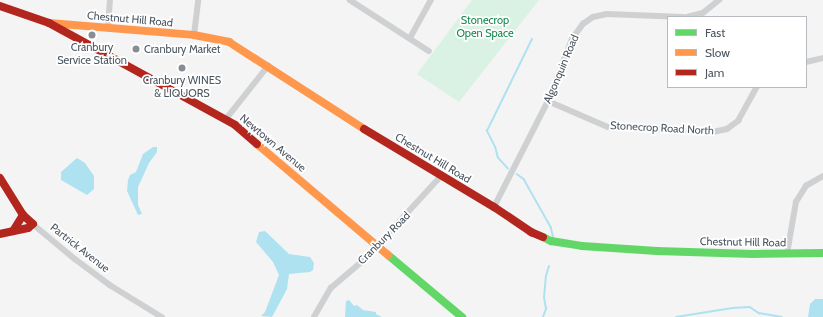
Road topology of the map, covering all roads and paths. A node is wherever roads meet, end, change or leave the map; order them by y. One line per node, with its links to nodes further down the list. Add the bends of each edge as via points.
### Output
1 (110, 0): 10 (street)
2 (198, 0): 11 (street)
3 (350, 0): 12 (street)
4 (431, 0): 12 (street)
5 (719, 0): 8 (street, via 703,13)
6 (0, 6): 9 (main road, Newtown Avenue)
7 (667, 16): 18 (street, Algonquin Road, via 607,14 588,20 572,39)
8 (691, 16)
9 (49, 23): 10 (main road, Chestnut Hill Road); 19 (main road, Newtown Avenue)
10 (108, 28): 11 (main road, Chestnut Hill Road)
11 (194, 35): 16 (main road, Chestnut Hill Road, via 228,42)
12 (410, 38): 13 (street)
13 (430, 51)
14 (823, 58): 15 (street)
15 (807, 62)
16 (268, 66): 19 (street); 20 (main road, Chestnut Hill Road)
17 (756, 88): 18 (street, Stonecrop Road North, via 738,121 727,129 713,132 608,127)
18 (548, 101): 23 (street, Algonquin Road)
19 (226, 119): 28 (main road, Newtown Avenue, via 251,136)
20 (441, 176): 23 (main road, Chestnut Hill Road); 28 (street, Cranbury Road)
21 (823, 176): 30 (street, via 806,186 796,202)
22 (0, 178): 24 (main road, Partrick Avenue)
23 (494, 207): 30 (main road, Chestnut Hill Road, via 535,234 570,245 665,251)
24 (23, 215): 25 (main road, Partrick Avenue); 26 (main road)
25 (33, 224): 26 (main road, via 28,228); 31 (street, Partrick Avenue, via 116,289)
26 (13, 231): 27 (main road)
27 (0, 234)
28 (378, 246): 32 (street, Cranbury Road, via 366,260 331,288); 33 (main road, Newtown Avenue)
29 (823, 253): 30 (main road, Chestnut Hill Road)
30 (786, 254)
31 (162, 317)
32 (314, 317)
33 (462, 317)

